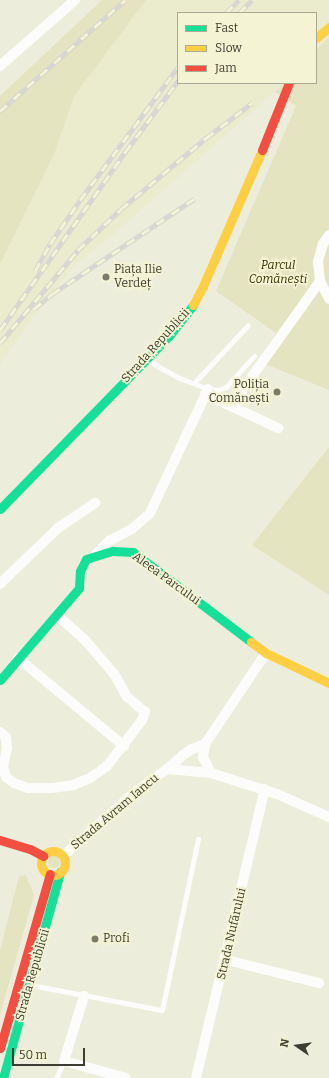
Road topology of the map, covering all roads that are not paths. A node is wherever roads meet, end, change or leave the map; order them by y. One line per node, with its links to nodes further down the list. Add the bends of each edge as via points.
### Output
1 (75, 0): 4 (street)
2 (329, 27): 3 (street)
3 (317, 37)
4 (0, 66)
5 (289, 84): 11 (street, Strada Republicii, via 197,298 178,326)
6 (329, 235): 7 (street, via 322,244 318,262)
7 (320, 281): 8 (street); 14 (street)
8 (329, 299)
9 (248, 325): 12 (lane)
10 (254, 356): 13 (lane, via 226,387)
11 (147, 358): 12 (lane, via 158,367); 17 (street, Strada Republicii)
12 (194, 384): 13 (lane)
13 (206, 392): 14 (street); 18 (street, via 150,513 133,528 109,541)
14 (231, 406): 15 (street)
15 (278, 428)
16 (95, 503): 19 (street, via 58,528)
17 (0, 509)
18 (95, 555): 20 (street, via 86,559 80,571 79,588); 21 (street, Aleea Parcului, via 113,551 133,552)
19 (0, 584)
20 (57, 615): 22 (street); 27 (street, via 86,641 114,674 127,696 145,712)
21 (266, 653): 24 (street, Aleea Parcului); 26 (street, Strada Avram Iancu)
22 (18, 658): 23 (street); 27 (street)
23 (0, 680)
24 (329, 683)
25 (0, 732): 27 (street, via 6,737 6,777 28,788 73,785 90,778 107,766)
26 (205, 744): 28 (street, Strada Avram Iancu, via 192,749); 29 (street, via 203,757)
27 (124, 746)
28 (167, 769): 29 (street, Strada Avram Iancu); 35 (street, Strada Avram Iancu, via 134,793)
29 (212, 773): 30 (street, Strada Avram Iancu)
30 (265, 789): 31 (street, Strada Avram Iancu); 38 (street, Strada Nufărului)
31 (329, 816)
32 (198, 839): 41 (lane, via 162,1010)
33 (0, 840): 34 (street, via 30,849)
34 (43, 856): 35 (street, via 54,851); 37 (street, via 42,867)
35 (63, 856): 36 (street, via 64,866)
36 (60, 872): 37 (street); 40 (street, Strada Republicii)
37 (50, 874): 42 (street, Strada Republicii)
38 (226, 960): 39 (street); 47 (street, Strada Nufărului)
39 (319, 983)
40 (30, 985): 41 (lane); 44 (street, Strada Republicii)
41 (84, 996): 43 (street)
42 (0, 1048)
43 (64, 1061): 45 (lane); 46 (street)
44 (3, 1078)
45 (56, 1078)
46 (126, 1078)
47 (196, 1078)

